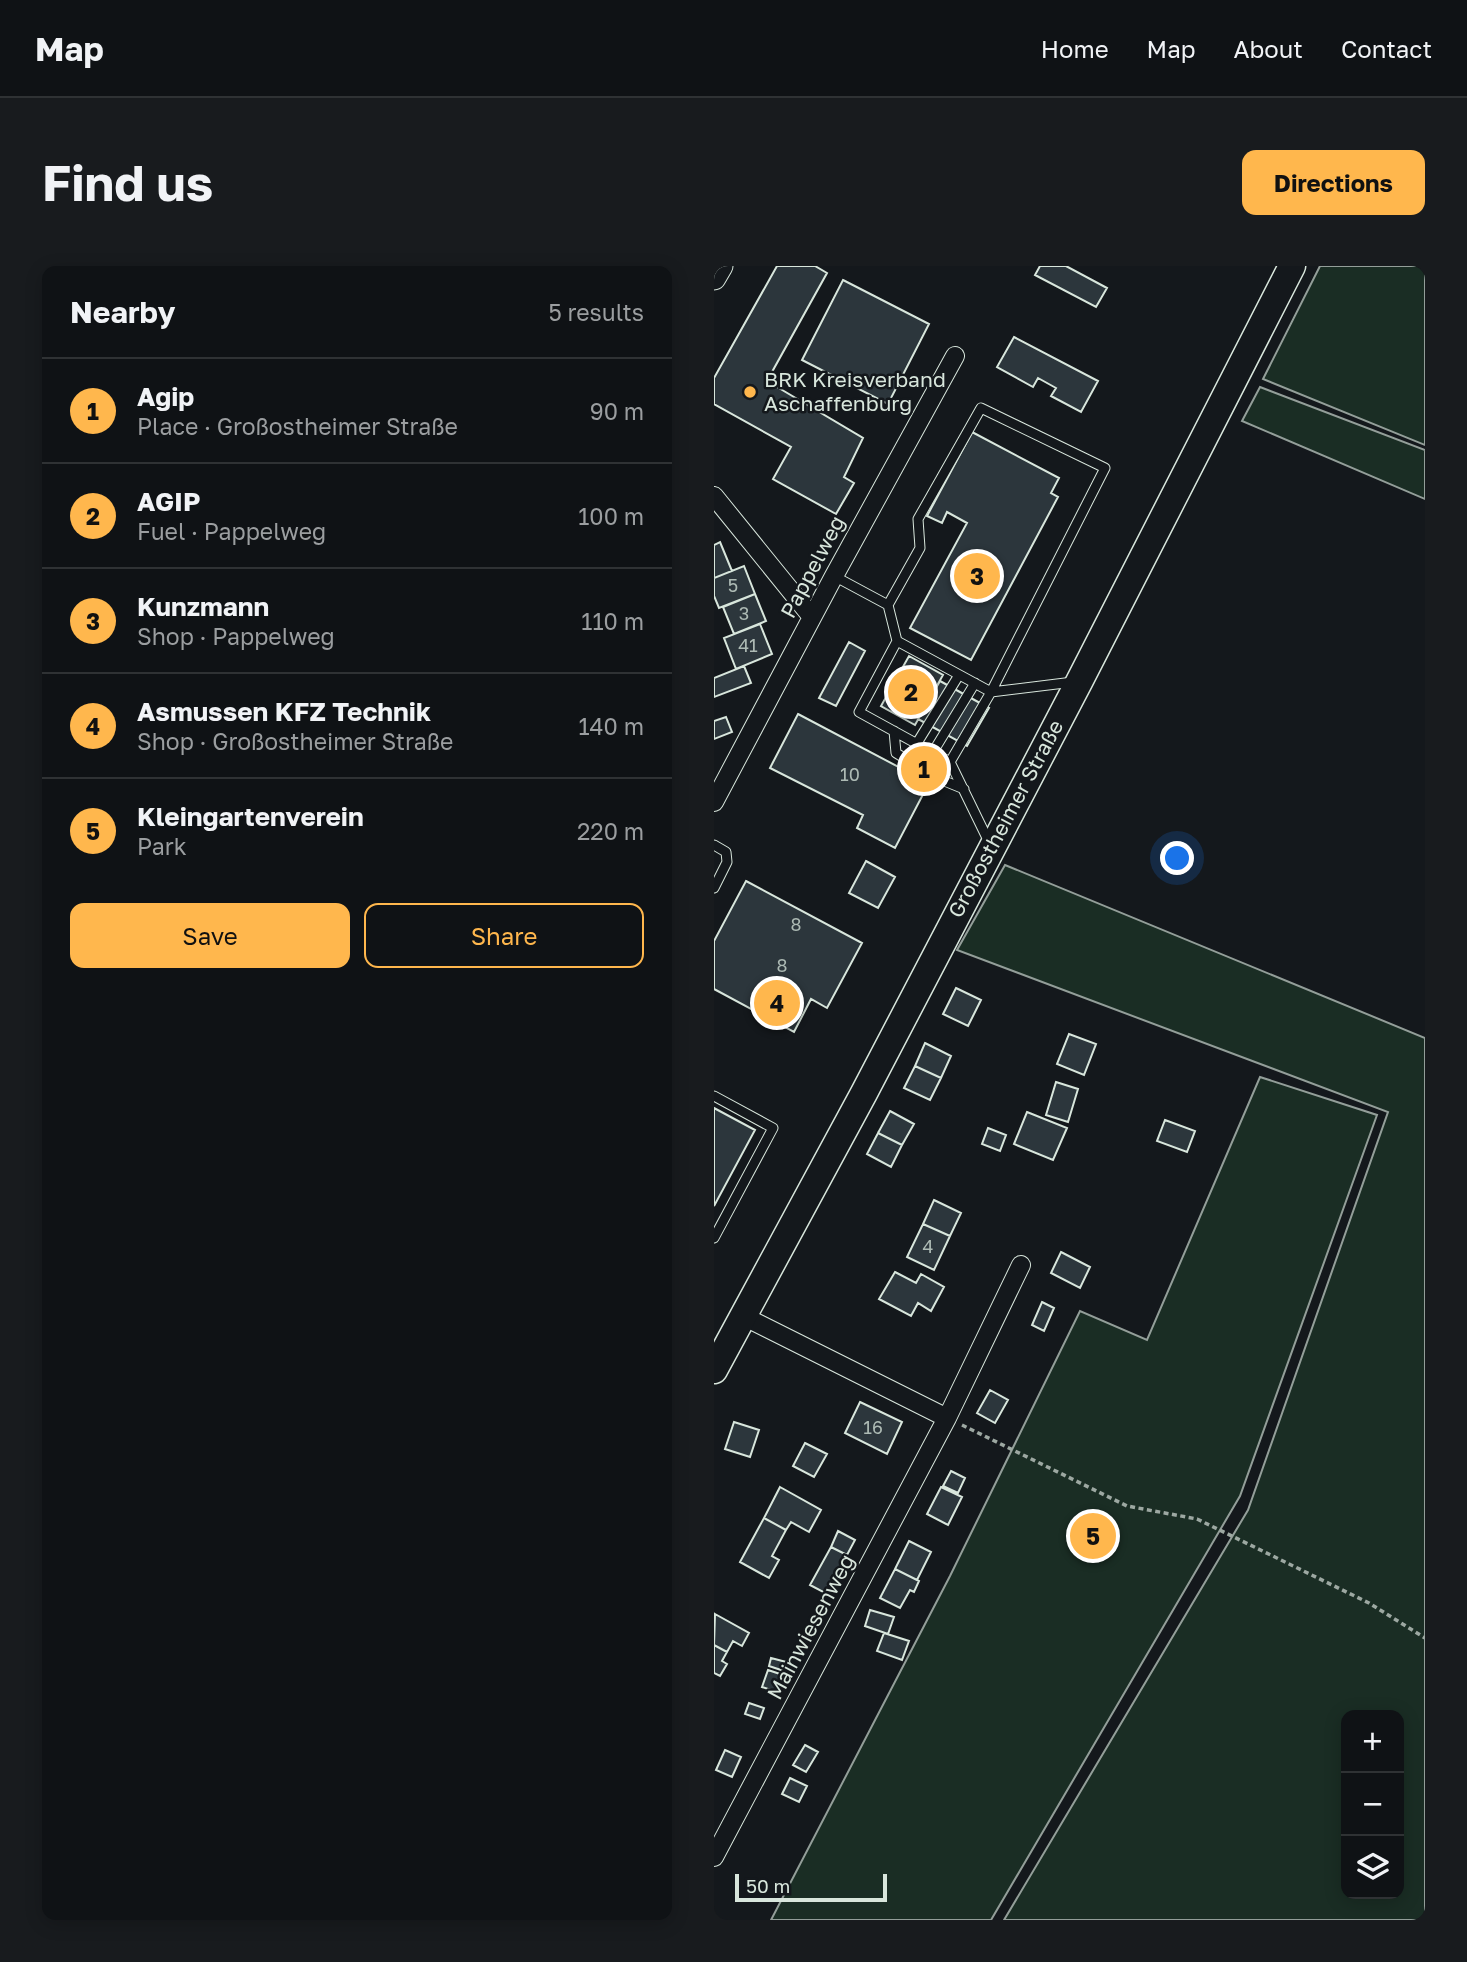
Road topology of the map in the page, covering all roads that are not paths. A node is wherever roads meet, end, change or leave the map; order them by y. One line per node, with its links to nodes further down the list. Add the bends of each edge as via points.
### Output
1 (721, 266): 3 (street)
2 (1292, 266): 11 (main road, Großostheimer Straße)
3 (714, 278)
4 (955, 356): 6 (street, Pappelweg)
5 (714, 496): 8 (street)
6 (834, 576): 7 (lane); 8 (street, Pappelweg)
7 (888, 605): 9 (lane); 13 (lane, via 920,548 918,519 981,408 1105,468)
8 (812, 617): 21 (street, Pappelweg)
9 (897, 641): 10 (lane); 14 (lane, via 859,712)
10 (959, 674): 12 (lane); 15 (lane)
11 (1079, 681): 13 (lane); 23 (main road, Großostheimer Straße)
12 (975, 683): 13 (lane); 16 (lane)
13 (991, 692): 18 (lane)
14 (894, 731): 15 (lane); 17 (lane, via 896,753)
15 (917, 743): 16 (lane)
16 (933, 752): 18 (lane)
17 (906, 759)
18 (950, 762): 20 (lane)
19 (942, 780): 20 (lane)
20 (964, 789): 23 (lane)
21 (714, 802)
22 (714, 845): 24 (lane, via 726,852 727,862)
23 (991, 846): 28 (main road, Großostheimer Straße)
24 (714, 888)
25 (714, 1096): 26 (lane, via 773,1128)
26 (714, 1238)
27 (1021, 1265): 30 (street, Mainwiesenweg)
28 (743, 1316): 29 (main road, Großostheimer Straße); 30 (street)
29 (714, 1370)
30 (947, 1418): 31 (street, Mainwiesenweg)
31 (714, 1857)

